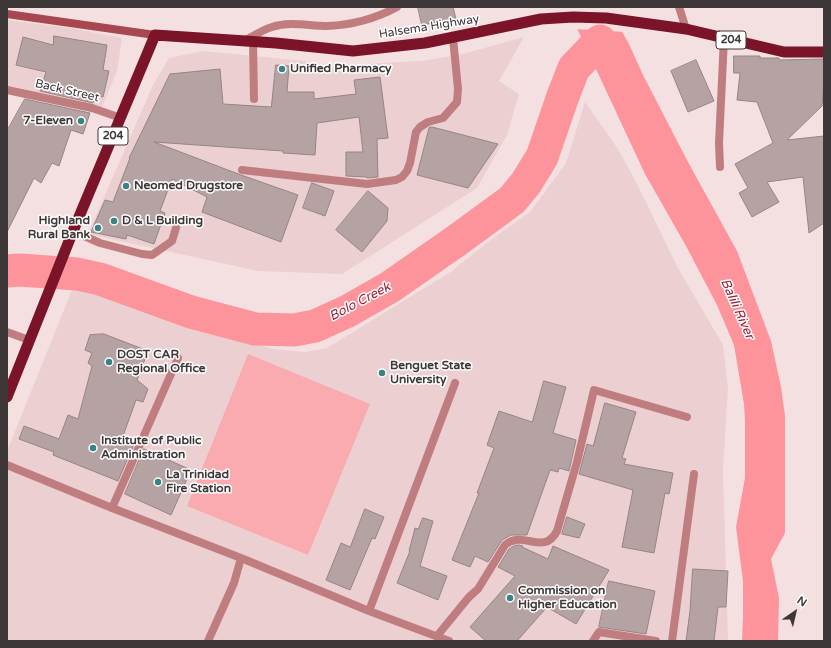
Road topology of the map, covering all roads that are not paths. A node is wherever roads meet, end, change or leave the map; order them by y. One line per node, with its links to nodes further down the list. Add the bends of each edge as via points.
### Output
1 (397, 7): 8 (street, via 361,22 326,26 293,24 272,27)
2 (679, 7): 4 (street)
3 (7, 14): 5 (main road)
4 (686, 28): 6 (highway, Halsema Highway / 204, via 639,21 573,17 504,25); 7 (highway, Halsema Highway / 204)
5 (155, 35): 8 (highway, Halsema Highway / 204); 12 (highway, 204)
6 (453, 38): 8 (highway, Halsema Highway / 204, via 353,51); 14 (street, via 457,102 443,118 428,122 416,132 410,163 402,177 368,184)
7 (724, 38): 9 (highway, Halsema Highway / 204, via 784,52); 13 (street)
8 (248, 41): 11 (street)
9 (824, 52)
10 (7, 90): 12 (street, Back Street, via 92,108)
11 (254, 99)
12 (121, 118): 16 (highway, 204)
13 (720, 167)
14 (242, 170)
15 (176, 228): 16 (street, via 172,242 152,255)
16 (72, 234): 18 (highway, 204)
17 (7, 332): 18 (street)
18 (29, 340): 21 (highway, 204)
19 (178, 358): 25 (street)
20 (455, 383): 27 (street)
21 (7, 397)
22 (687, 417): 28 (street, via 594,390 577,462 553,538 542,543 515,539 505,545 478,589)
23 (7, 465): 25 (street)
24 (694, 474): 33 (street)
25 (112, 508): 26 (street)
26 (241, 558): 27 (street); 29 (street, via 234,583)
27 (369, 611): 28 (street)
28 (438, 636): 30 (street)
29 (208, 641)
30 (447, 641)
31 (593, 641): 32 (street, via 599,632)
32 (656, 641)
33 (672, 641)

